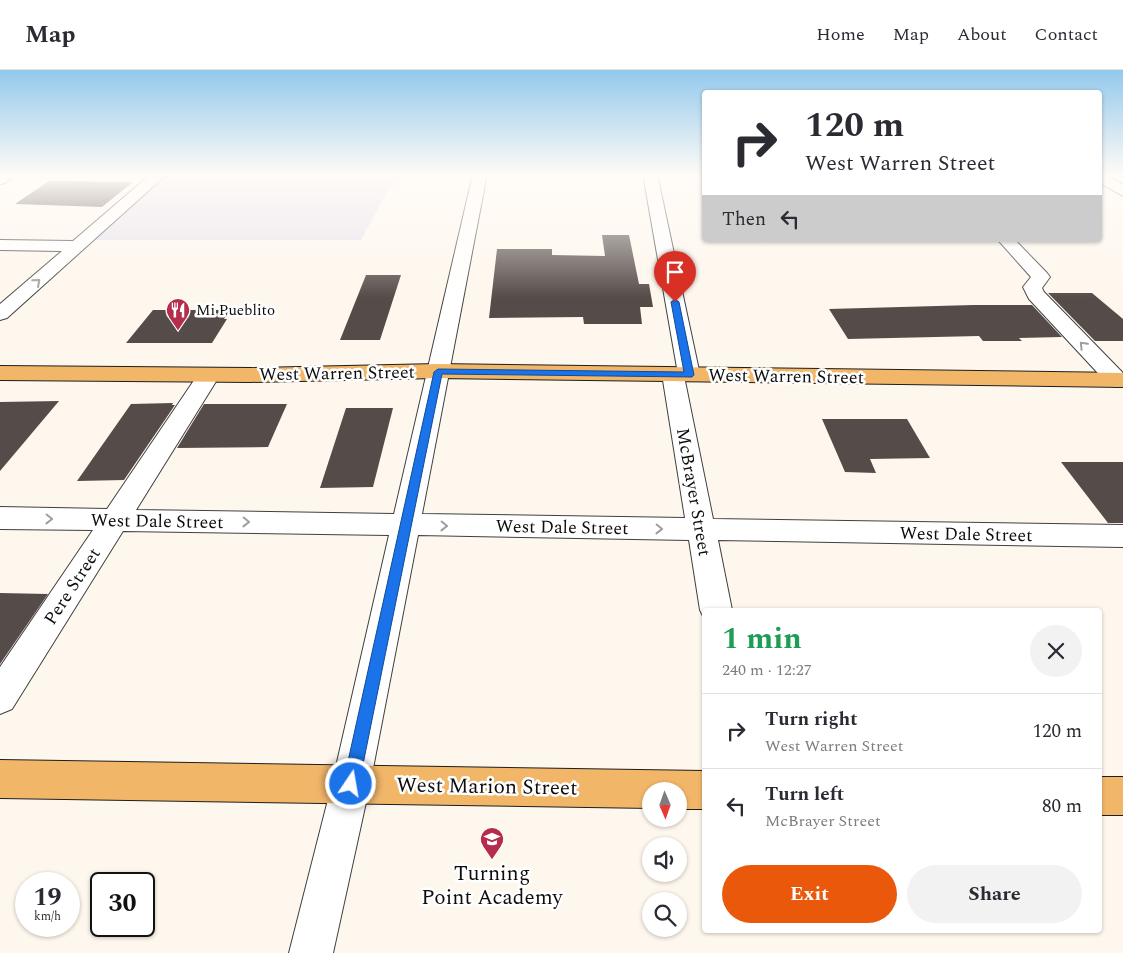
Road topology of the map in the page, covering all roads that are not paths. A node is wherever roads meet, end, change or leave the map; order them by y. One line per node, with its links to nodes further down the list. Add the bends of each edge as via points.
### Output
1 (112, 215): 6 (street)
2 (471, 215): 8 (street)
3 (656, 215): 11 (street, McBrayer Street)
4 (1008, 242): 12 (street, one-way to 4, via 1036,295 1032,287 1041,277)
5 (0, 245): 6 (street)
6 (77, 246): 7 (street, one-way to 6)
7 (0, 314)
8 (438, 372): 10 (main road, West Warren Street); 11 (main road, West Warren Street); 15 (street)
9 (0, 373): 10 (main road, West Warren Street)
10 (209, 374): 14 (street, Pere Street)
11 (681, 374): 12 (main road, West Warren Street); 16 (street, McBrayer Street)
12 (1120, 380)
13 (0, 518): 14 (street, West Dale Street, one-way to 14)
14 (115, 520): 15 (street, West Dale Street, one-way to 15); 19 (street, Pere Street)
15 (406, 525): 16 (street, West Dale Street, one-way to 16); 21 (street)
16 (701, 530): 17 (street, West Dale Street); 18 (street, McBrayer Street)
17 (1123, 536)
18 (716, 608)
19 (0, 697)
20 (0, 779): 21 (main road, West Marion Street)
21 (351, 784): 22 (main road, West Marion Street); 25 (street)
22 (702, 790)
23 (1102, 796): 24 (main road)
24 (1123, 796)
25 (311, 953)

